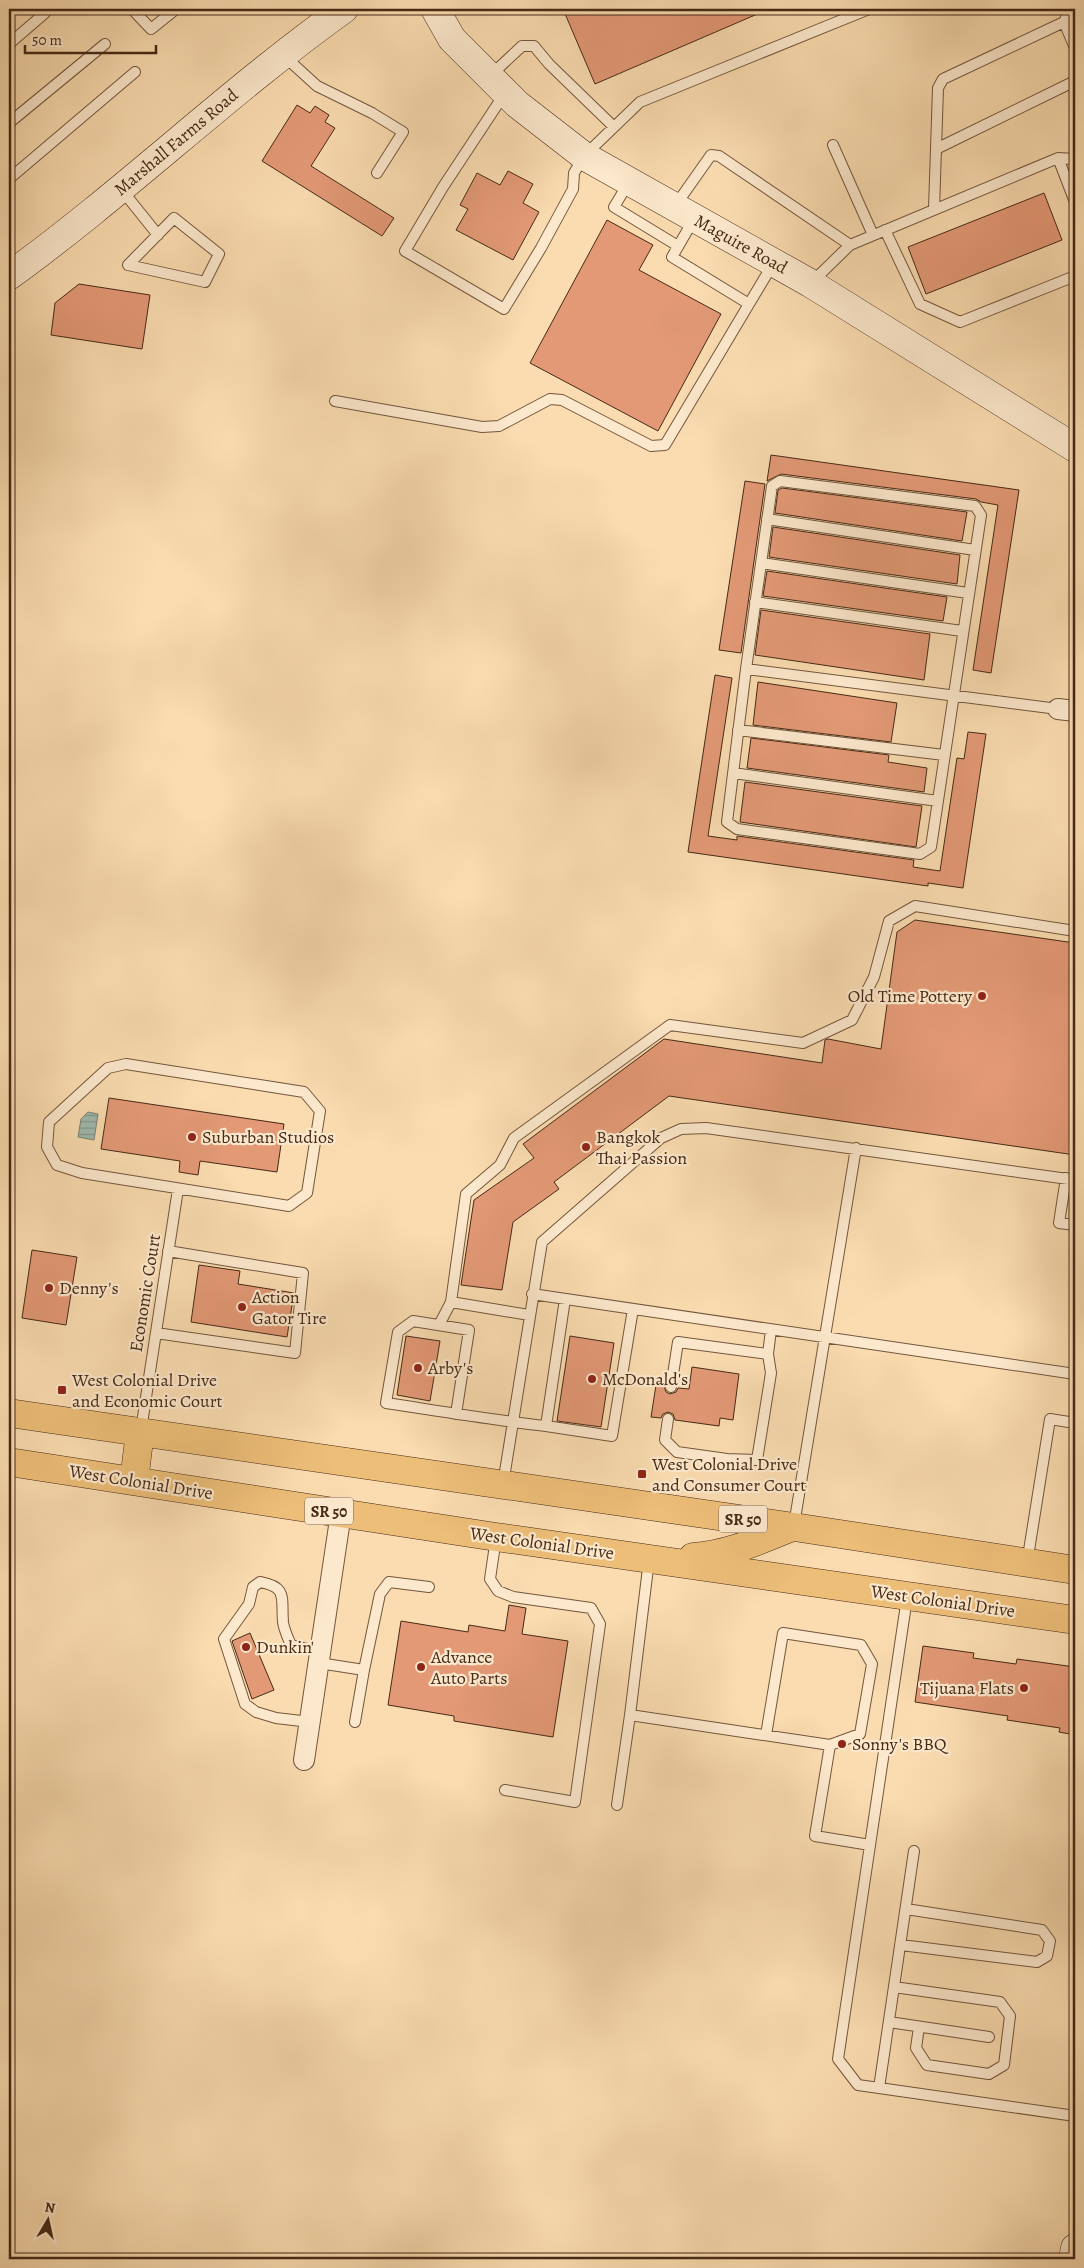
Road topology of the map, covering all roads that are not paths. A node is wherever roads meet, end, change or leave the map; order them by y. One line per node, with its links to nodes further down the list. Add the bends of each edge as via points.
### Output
1 (40, 9): 9 (lane, via 44,13)
2 (132, 9): 3 (lane, via 151,29)
3 (176, 9)
4 (344, 9): 12 (main road, Marshall Farms Road)
5 (435, 9): 15 (main road, Maguire Road, via 452,38)
6 (870, 9): 17 (lane, via 640,102)
7 (1070, 9): 8 (lane)
8 (1064, 22): 11 (lane); 19 (lane, via 943,79 938,88)
9 (9, 44)
10 (105, 44): 16 (lane)
11 (1075, 48)
12 (282, 55): 23 (lane, via 316,86 372,112 403,132); 26 (main road, Marshall Farms Road)
13 (135, 72): 24 (lane)
14 (1075, 81): 19 (lane)
15 (497, 84): 17 (lane, via 522,46 534,46); 20 (main road, Maguire Road, via 517,104); 20 (lane, via 405,252 504,308 573,189 574,173)
16 (9, 123)
17 (614, 128): 20 (lane)
18 (833, 145): 32 (lane)
19 (936, 149): 28 (lane)
20 (584, 156): 25 (main road, Maguire Road)
21 (1058, 158): 22 (lane); 27 (lane); 28 (lane)
22 (1075, 159)
23 (377, 173)
24 (9, 179)
25 (629, 181): 29 (main road, Maguire Road); 34 (lane, via 614,207)
26 (120, 188): 31 (lane); 36 (main road, Marshall Farms Road, via 67,234)
27 (1075, 202)
28 (934, 209): 30 (lane)
29 (684, 212): 33 (lane, via 711,156 719,156); 34 (lane); 35 (main road, Maguire Road)
30 (885, 230): 32 (lane); 37 (lane, via 920,304 960,322)
31 (158, 235): 31 (lane, via 174,218 219,254 205,282 128,266)
32 (873, 235): 33 (lane)
33 (850, 245): 38 (lane)
34 (678, 246): 39 (lane, via 672,257)
35 (774, 263): 38 (main road, Maguire Road); 39 (lane)
36 (9, 276)
37 (1075, 276)
38 (810, 283): 41 (main road, Maguire Road)
39 (749, 304): 40 (lane, via 664,444 651,446 562,400 550,399 499,426 482,427)
40 (335, 401)
41 (1075, 448)
42 (767, 520): 43 (lane); 43 (lane, via 772,486 780,481 975,506 980,515); 44 (lane)
43 (975, 550): 45 (lane)
44 (761, 564): 45 (lane); 46 (lane)
45 (968, 592): 47 (lane)
46 (755, 602): 47 (lane); 48 (lane)
47 (962, 631): 49 (lane)
48 (746, 669): 49 (lane); 51 (lane)
49 (952, 697): 50 (lane); 52 (lane)
50 (1067, 710)
51 (738, 730): 52 (lane); 53 (lane)
52 (944, 755): 54 (lane)
53 (733, 773): 54 (lane); 54 (lane, via 727,822 737,829 920,854 931,847)
54 (938, 801)
55 (1075, 930): 63 (lane, via 915,906 889,921 874,977 852,1020 803,1043 670,1025 514,1138 500,1164 466,1194)
56 (856, 1148): 57 (lane); 61 (lane, via 706,1128 681,1129 661,1138 542,1242); 69 (lane)
57 (1070, 1179): 59 (lane, via 1059,1223)
58 (178, 1189): 58 (lane, via 82,1173 57,1165 47,1147 49,1122 108,1068 126,1064 304,1092 320,1110 307,1193 289,1206); 60 (lane, Economic Court)
59 (1075, 1225)
60 (168, 1251): 68 (lane, Economic Court); 68 (lane, via 303,1272 295,1353)
61 (532, 1294): 62 (lane); 65 (lane)
62 (565, 1299): 64 (lane); 78 (lane)
63 (452, 1302): 65 (lane); 66 (lane)
64 (633, 1309): 67 (lane); 78 (lane, via 612,1436)
65 (529, 1315): 76 (lane)
66 (439, 1325): 74 (lane, via 469,1330); 74 (lane, via 413,1321 398,1332 386,1403)
67 (771, 1330): 69 (lane); 70 (lane)
68 (156, 1333): 79 (lane, Economic Court)
69 (826, 1338): 71 (lane); 84 (lane)
70 (768, 1354): 72 (lane, via 678,1342); 75 (lane, via 772,1373 757,1460 676,1452 665,1440)
71 (1075, 1374)
72 (672, 1387)
73 (9, 1413): 79 (highway, SR 50)
74 (456, 1414): 76 (lane)
75 (668, 1419)
76 (512, 1422): 78 (lane); 82 (lane)
77 (1075, 1423): 87 (lane, via 1050,1419)
78 (546, 1426)
79 (140, 1432): 81 (highway); 82 (highway, SR 50)
80 (9, 1462): 81 (highway, West Colonial Drive / SR 50)
81 (134, 1481): 83 (highway, West Colonial Drive / SR 50)
82 (503, 1485): 84 (highway, SR 50)
83 (342, 1513): 85 (highway, West Colonial Drive / SR 50); 92 (street)
84 (794, 1527): 86 (highway, via 713,1556); 87 (highway, SR 50)
85 (496, 1537): 86 (highway, West Colonial Drive / SR 50); 100 (lane, via 490,1579 498,1590 513,1597 591,1608 600,1624 575,1802)
86 (649, 1559): 90 (highway, West Colonial Drive / SR 50); 94 (lane)
87 (1027, 1563): 88 (highway, SR 50)
88 (1075, 1570)
89 (429, 1587): 93 (lane, via 389,1582 380,1594)
90 (908, 1596): 91 (highway, West Colonial Drive / SR 50); 102 (lane)
91 (1075, 1620)
92 (320, 1657): 93 (lane); 95 (street); 95 (lane, via 291,1645 283,1625 280,1590 274,1584 260,1582 253,1587 249,1604 224,1639 245,1704 263,1714)
93 (364, 1670): 96 (lane)
94 (630, 1715): 97 (lane); 101 (lane)
95 (310, 1722): 99 (street)
96 (355, 1722)
97 (766, 1735): 98 (lane); 98 (lane, via 783,1633 860,1645 872,1664 860,1734)
98 (830, 1745): 102 (lane, via 815,1836)
99 (304, 1760)
100 (505, 1790)
101 (617, 1805)
102 (870, 1845): 110 (lane, via 838,2059 858,2085)
103 (914, 1851): 104 (lane)
104 (906, 1909): 105 (lane); 105 (lane, via 1042,1930 1050,1941 1047,1956 1038,1962)
105 (901, 1945): 106 (lane)
106 (894, 1987): 107 (lane); 108 (lane, via 1000,2002 1010,2016 1004,2065 989,2074 927,2065 916,2048)
107 (889, 2022): 108 (lane); 110 (lane)
108 (919, 2027): 109 (lane)
109 (989, 2037)
110 (879, 2088): 111 (lane)
111 (1075, 2116)
112 (1075, 2248): 113 (main road)
113 (1073, 2259)

